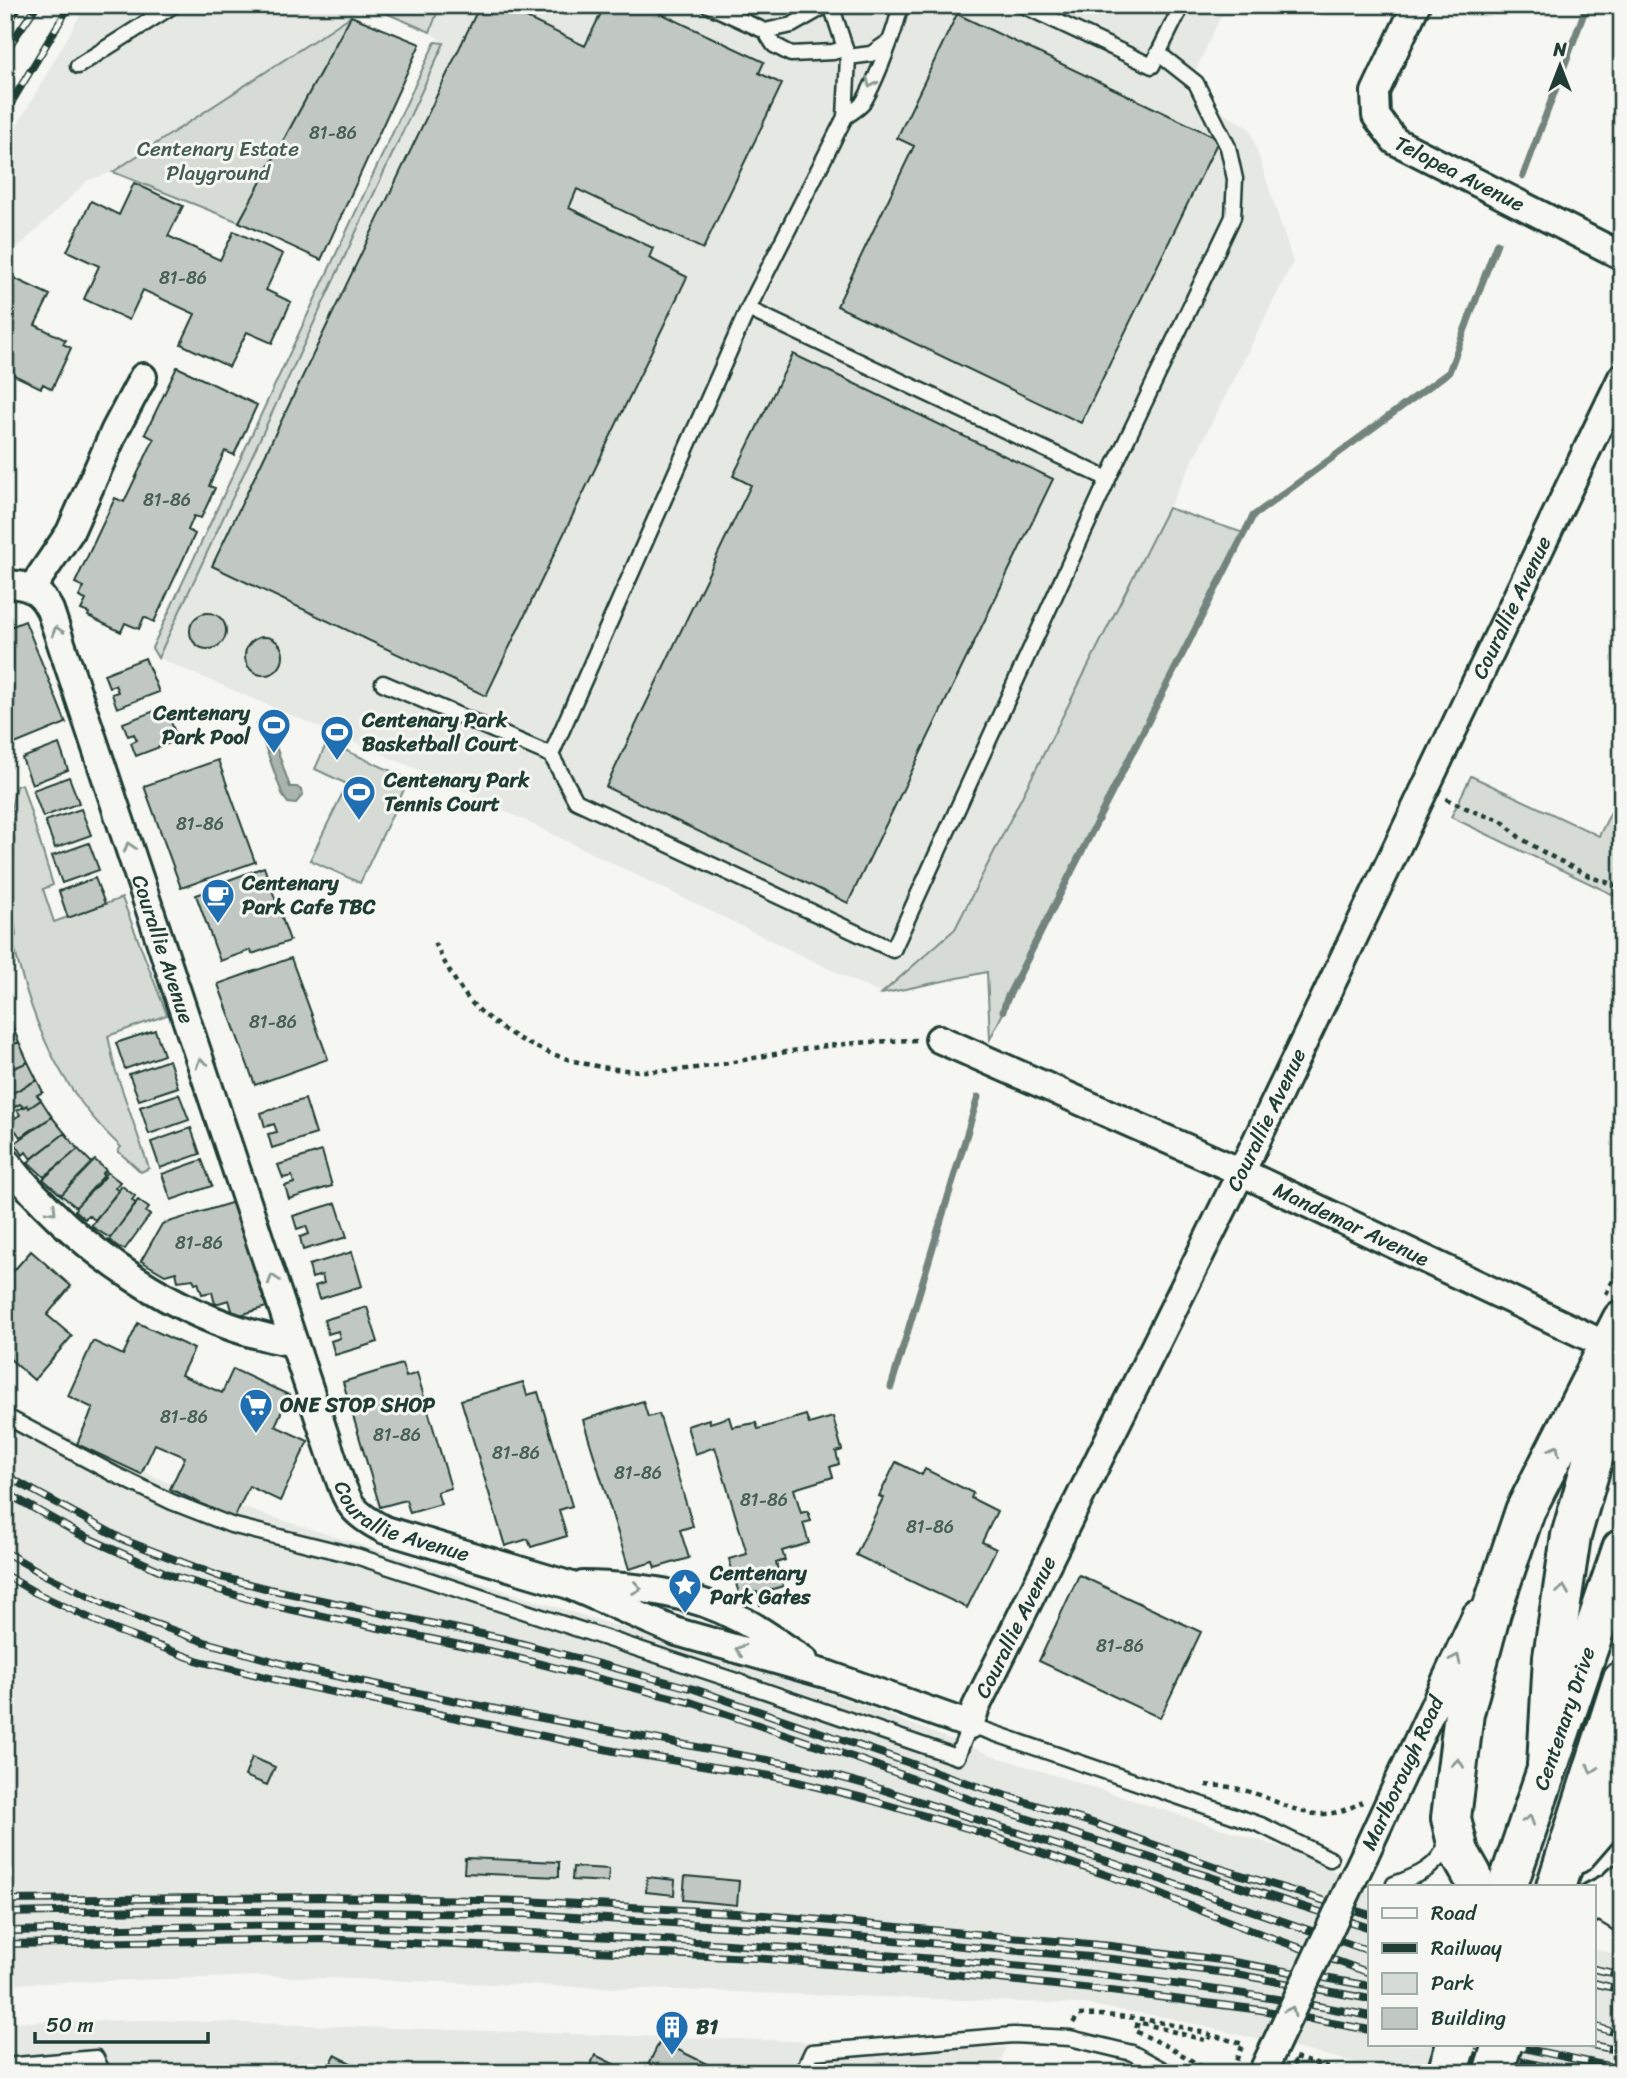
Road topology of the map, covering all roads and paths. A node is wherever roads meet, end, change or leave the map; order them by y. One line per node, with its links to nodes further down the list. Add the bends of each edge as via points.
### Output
1 (174, 5): 12 (lane)
2 (708, 5): 8 (lane)
3 (829, 5): 8 (lane, via 792,25); 10 (lane)
4 (900, 5): 9 (lane)
5 (1023, 5): 11 (lane, via 1152,66)
6 (1182, 5): 11 (lane)
7 (1416, 5): 14 (street, Telopea Avenue, via 1375,92 1376,116 1395,141)
8 (765, 31): 10 (lane, via 774,45 791,54)
9 (888, 42): 10 (lane, via 871,54); 13 (lane, one-way to 13, via 861,105)
10 (845, 53): 13 (lane)
11 (1158, 53): 18 (lane, via 1196,83 1228,147 1235,179 1233,217)
12 (78, 66)
13 (845, 117): 15 (lane)
14 (1622, 256)
15 (748, 309): 18 (lane); 22 (lane)
16 (143, 377): 20 (street, via 69,532)
17 (1622, 377): 23 (street, Courallie Avenue)
18 (1108, 480): 22 (lane, via 893,950 576,801)
19 (5, 584): 20 (street)
20 (32, 588): 29 (street, Courallie Avenue, one-way to 20, via 50,610)
21 (383, 684): 22 (lane)
22 (551, 755)
23 (1426, 790): 24 (path, via 1502,820 1545,853); 28 (street, Courallie Avenue)
24 (1622, 887)
25 (434, 943): 26 (path, via 476,1008 520,1041 565,1059 607,1067 676,1070 811,1048)
26 (939, 1039): 28 (street, Mandemar Avenue)
27 (5, 1160): 29 (street, one-way to 29, via 64,1223 152,1290 232,1328)
28 (1241, 1172): 30 (street, Mandemar Avenue); 39 (street, Courallie Avenue)
29 (294, 1343): 34 (street, Courallie Avenue, via 345,1493 364,1519 385,1530)
30 (1617, 1344): 32 (highway, one-way to 30); 40 (highway, one-way to 30, via 1553,1657 1571,1536 1614,1385)
31 (5, 1416): 39 (lane, via 172,1502 231,1525 369,1560 957,1757)
32 (1525, 1511): 42 (highway, one-way to 32, via 1464,1713); 61 (street, Marlborough Road, one-way to 32, bridge)
33 (1622, 1549): 40 (highway, Centenary Drive)
34 (569, 1585): 35 (street, Courallie Avenue, one-way to 35, via 629,1586); 36 (street, Courallie Avenue)
35 (709, 1604): 36 (street); 37 (street, Courallie Avenue)
36 (698, 1638): 37 (street, Courallie Avenue, one-way to 36)
37 (829, 1675): 39 (street, Courallie Avenue)
38 (1622, 1682): 44 (highway, Centenary Drive, one-way to 44)
39 (970, 1725): 43 (lane, via 1261,1825)
40 (1547, 1765): 45 (highway, Centenary Drive, one-way to 40)
41 (1622, 1779): 44 (highway, via 1603,1823)
42 (1451, 1818): 45 (highway, via 1459,1852); 47 (lane, via 1446,1846 1435,1864 1394,1884)
43 (1330, 1859)
44 (1558, 1880)
45 (1490, 1881)
46 (1622, 1884): 48 (highway)
47 (1399, 1885)
48 (1596, 1901)
49 (1596, 1910): 50 (lane)
50 (1622, 1926)
51 (1074, 2022): 52 (path, via 1079,2015 1121,2015)
52 (1211, 2035): 59 (path, via 1208,2042 1138,2022 1135,2031); 60 (path, via 1243,2044)
53 (1456, 2046): 64 (highway, bridge)
54 (1502, 2046): 65 (highway, bridge)
55 (5, 2066): 56 (lane, via 96,2058)
56 (103, 2073)
57 (802, 2073): 58 (lane, via 812,2052 1013,2035 1070,2038 1132,2053)
58 (1169, 2073)
59 (1212, 2073)
60 (1231, 2073)
61 (1262, 2073)
62 (1301, 2073): 63 (path, via 1291,2057)
63 (1348, 2073)
64 (1447, 2073)
65 (1493, 2073)

